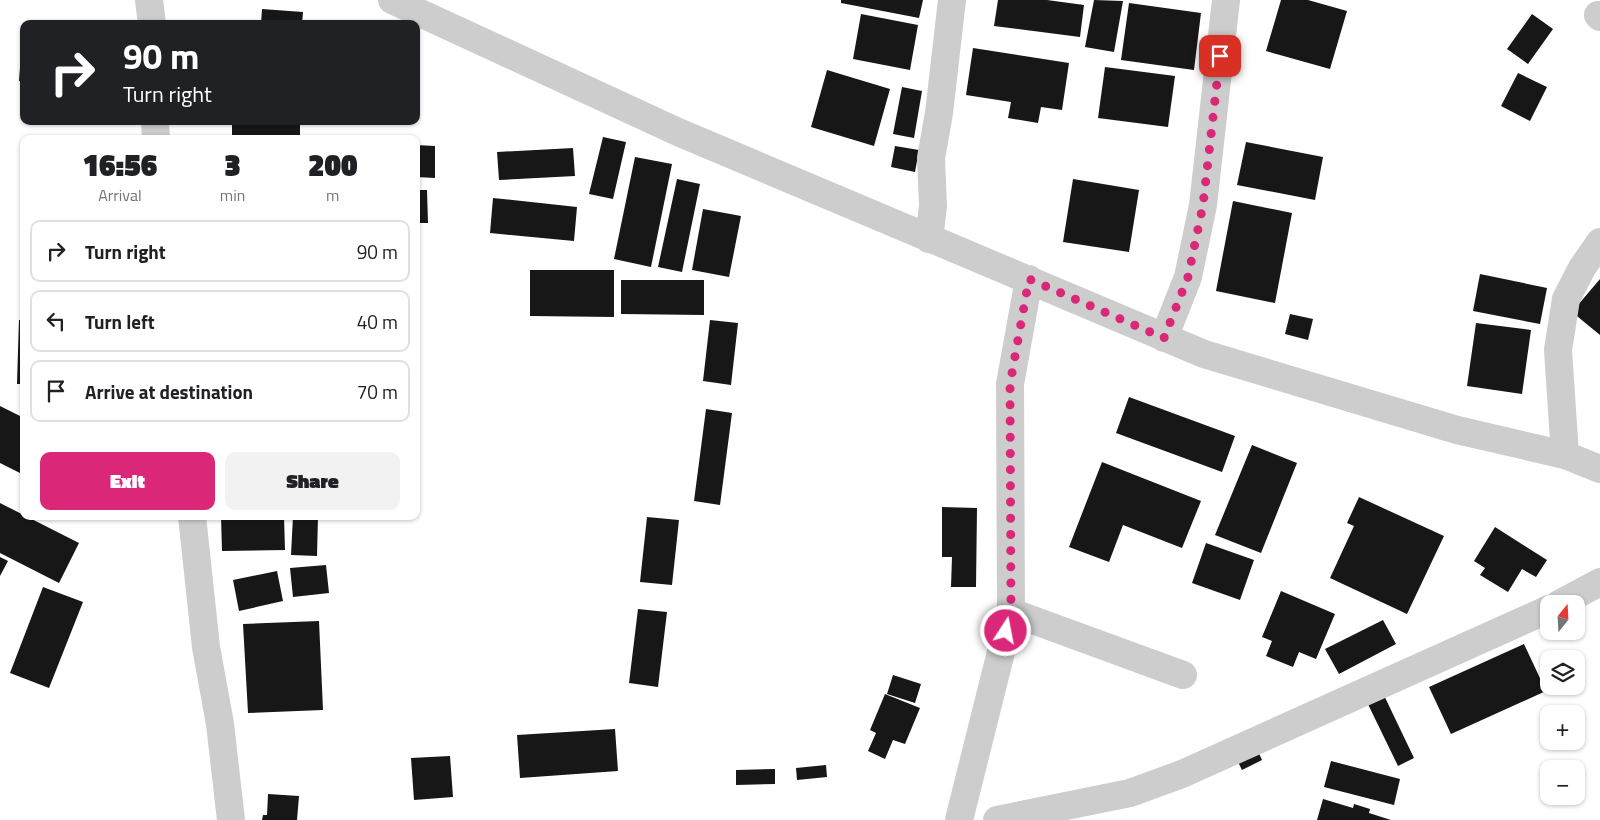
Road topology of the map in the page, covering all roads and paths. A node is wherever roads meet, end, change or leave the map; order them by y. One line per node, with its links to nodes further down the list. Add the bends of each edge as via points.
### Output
1 (149, 0): 5 (street)
2 (392, 0): 6 (street, via 678,132)
3 (952, 0): 6 (street, via 931,158 933,206)
4 (1226, 0): 9 (street, via 1203,205 1188,277)
5 (152, 20)
6 (929, 239): 8 (street)
7 (1600, 242): 10 (street, via 1566,299 1558,350)
8 (1029, 279): 9 (street); 15 (street, via 1010,384)
9 (1164, 338): 10 (street, via 1204,354 1457,430)
10 (1565, 455): 11 (street)
11 (1600, 469)
12 (192, 520): 18 (street, via 206,647)
13 (1600, 582): 14 (street)
14 (1576, 595)
15 (1011, 612): 17 (street); 19 (street)
16 (1540, 613): 20 (street, via 1182,774 1130,793)
17 (1183, 675)
18 (232, 820)
19 (959, 820)
20 (997, 820)

